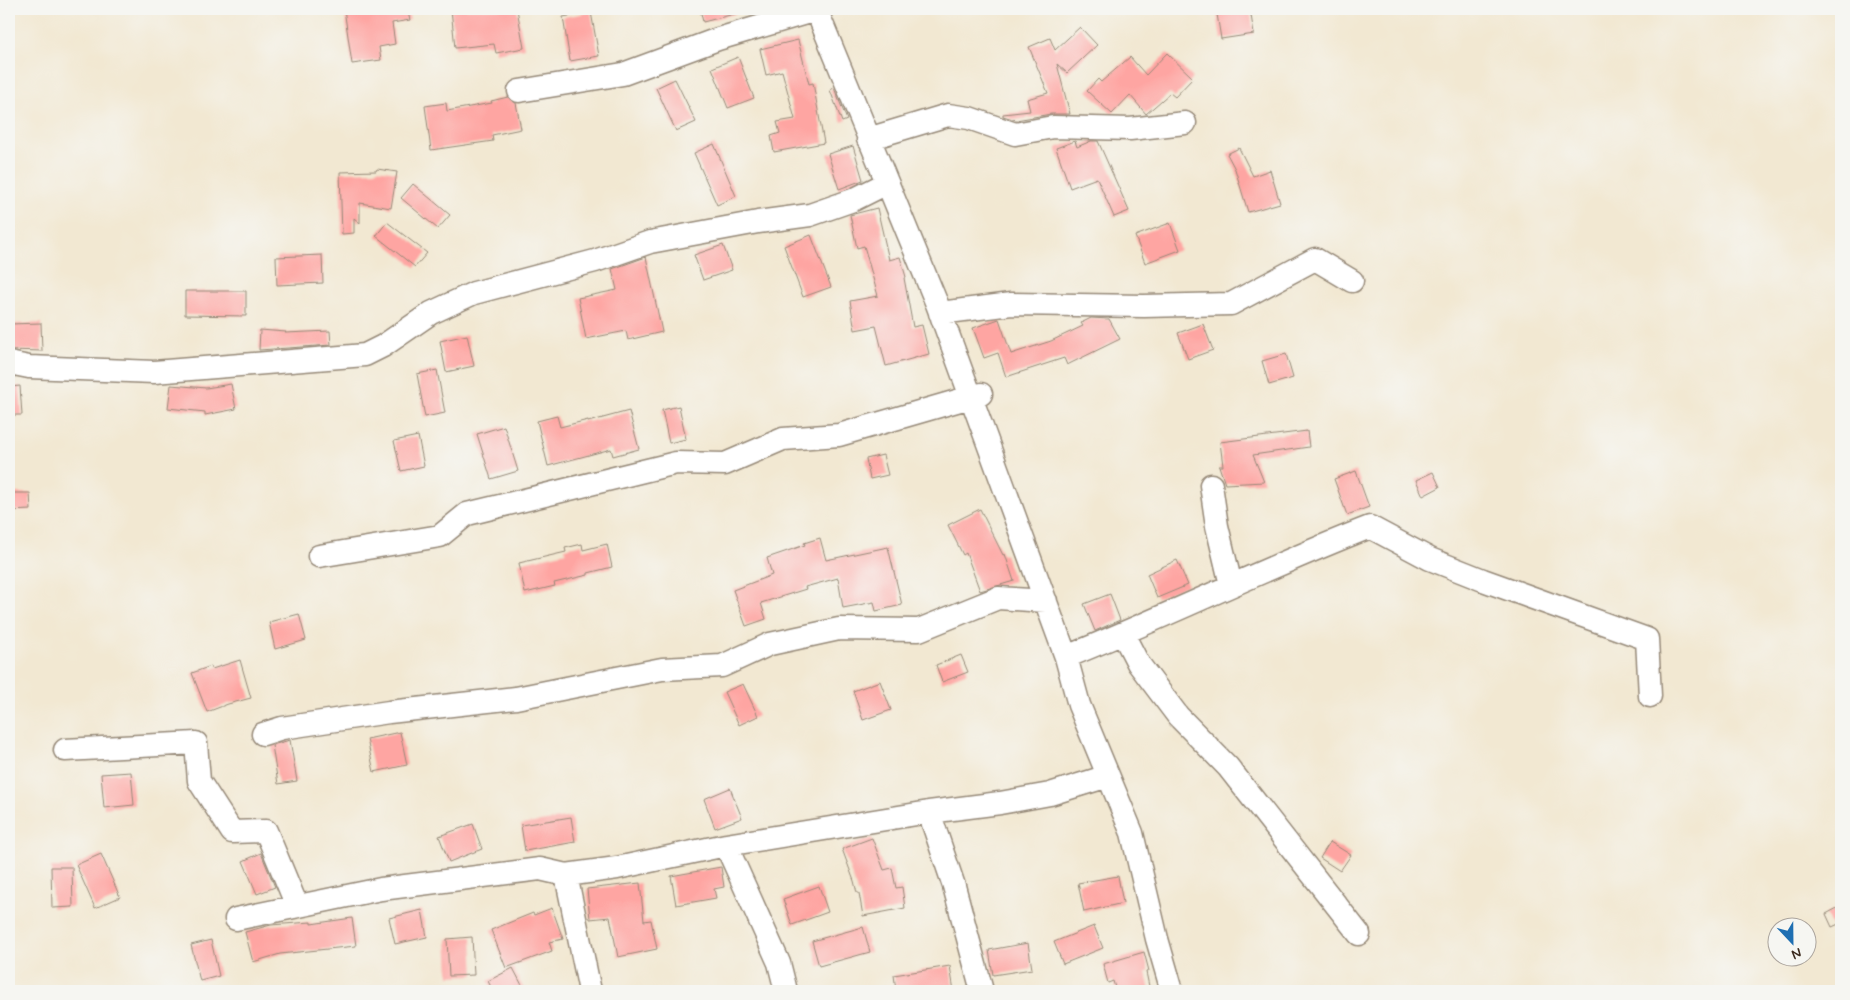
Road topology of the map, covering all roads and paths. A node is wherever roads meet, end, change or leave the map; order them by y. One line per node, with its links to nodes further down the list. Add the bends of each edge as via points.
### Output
1 (816, 9): 2 (street, via 718,39 624,74); 4 (street)
2 (519, 91)
3 (1185, 123): 4 (street, via 1130,129 1053,127 1014,134 969,118 948,115)
4 (868, 139): 5 (street)
5 (887, 183): 7 (street); 8 (street, via 853,200 810,215 650,242 595,261 474,293 431,314 365,355 154,372 28,367)
6 (1352, 282): 7 (street, via 1315,259 1231,304 1011,304)
7 (940, 313): 9 (street)
8 (9, 363)
9 (976, 396): 11 (street, via 840,435 784,439 725,464 676,463 467,514 440,536); 13 (street)
10 (1212, 485): 12 (street, via 1216,526)
11 (319, 556)
12 (1231, 585): 14 (street); 16 (street, via 1370,527 1430,559 1647,639)
13 (1046, 601): 15 (street); 17 (street, via 998,598 919,630 839,629 770,644 722,666 662,669 516,698 379,714 282,728)
14 (1123, 634): 15 (street); 25 (street, via 1138,663 1178,716 1228,767)
15 (1066, 657): 19 (street, via 1079,705)
16 (1650, 696)
17 (263, 734)
18 (65, 750): 23 (street, via 196,743 199,781 232,832 266,831)
19 (1108, 776): 20 (street, via 1050,794); 29 (street, via 1132,833)
20 (929, 812): 21 (street); 28 (street, via 954,886)
21 (726, 845): 22 (street); 27 (street, via 779,963)
22 (566, 876): 23 (street, via 540,869 381,889); 26 (street)
23 (297, 906): 24 (street)
24 (236, 919)
25 (1359, 934)
26 (590, 991)
27 (786, 991)
28 (982, 991)
29 (1172, 991)

